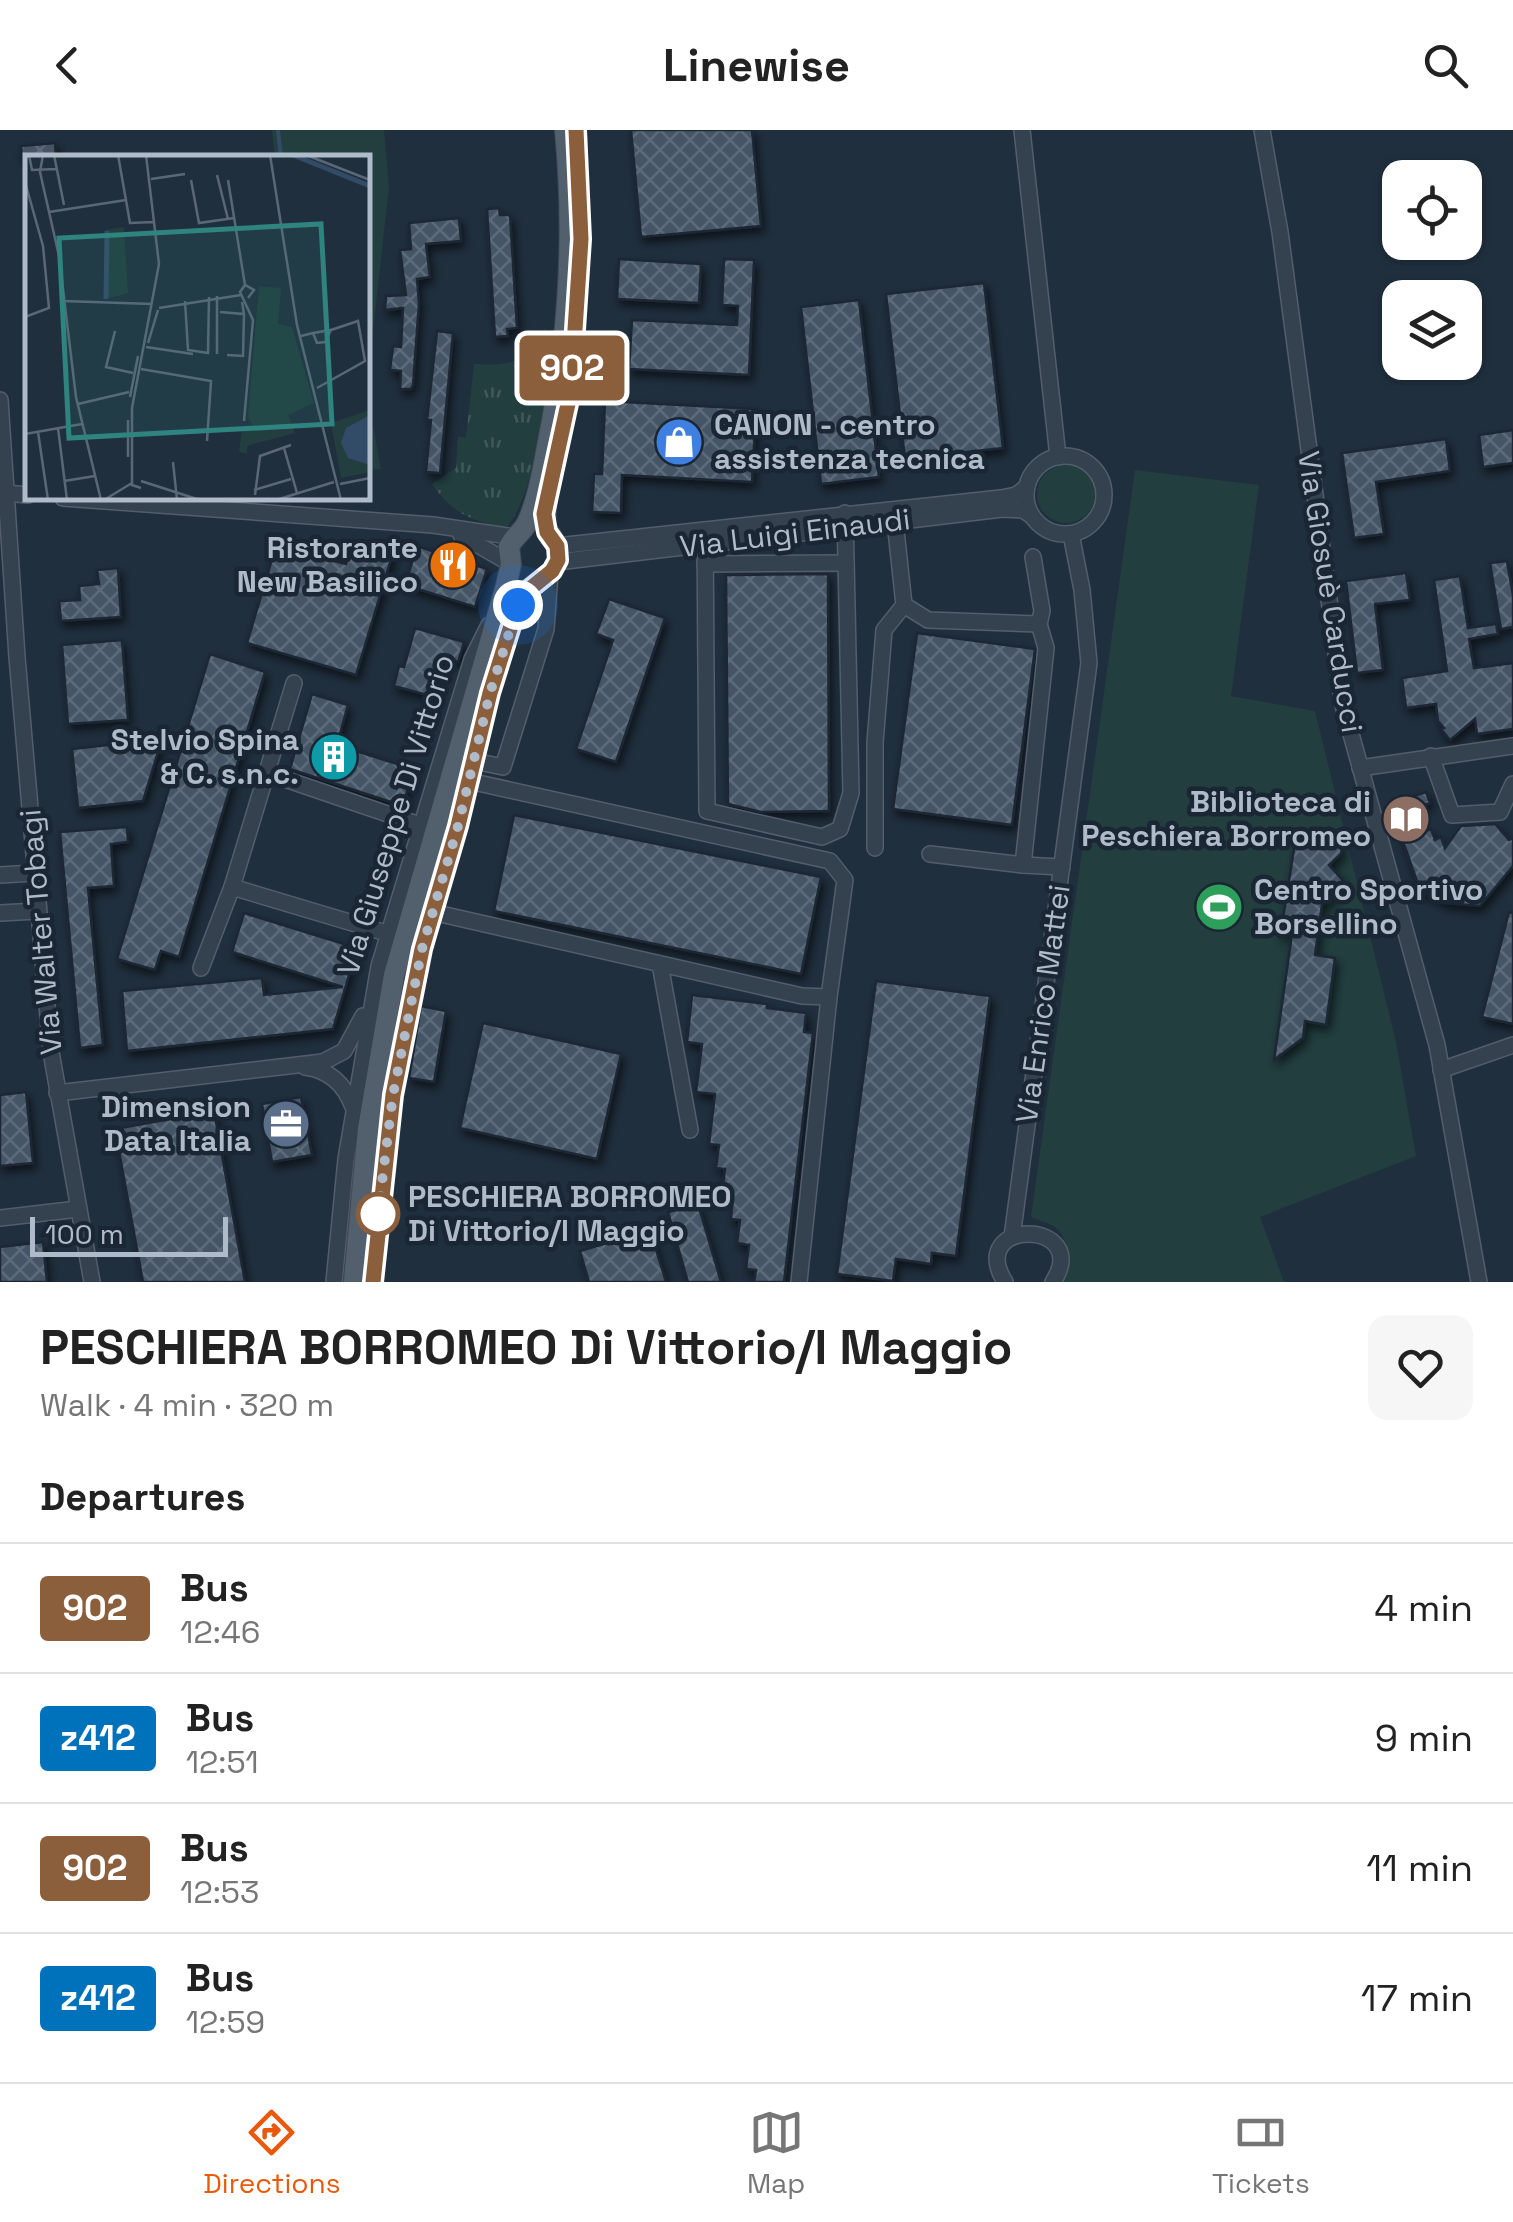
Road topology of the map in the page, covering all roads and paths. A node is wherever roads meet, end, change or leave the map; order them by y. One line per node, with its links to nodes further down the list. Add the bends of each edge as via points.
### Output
1 (566, 130): 15 (main road, Via Giuseppe Di Vittorio, via 568,310 546,453 534,504)
2 (576, 130): 19 (main road, via 577,304 571,390 545,503)
3 (1022, 130): 6 (street)
4 (1262, 130): 31 (street, Via Giosuè Carducci, via 1343,705)
5 (0, 400): 8 (street, Via Walter Tobagi)
6 (1058, 457): 7 (street, via 1038,468); 16 (street, via 1093,468 1104,490 1092,523)
7 (1027, 487): 11 (street, Via Luigi Einaudi, via 1001,498); 12 (street)
8 (5, 493): 9 (street); 40 (street, Via Walter Tobagi)
9 (25, 495)
10 (89, 500): 14 (street)
11 (894, 515): 12 (street, Via Luigi Einaudi, via 1002,509); 13 (street, Via Luigi Einaudi); 23 (street)
12 (1032, 516): 16 (street, via 1049,530)
13 (845, 520): 17 (street, Via Luigi Einaudi); 20 (street)
14 (444, 527): 15 (street); 21 (street)
15 (518, 534): 19 (main road, via 534,528); 21 (main road, Via Giuseppe Di Vittorio, via 508,550)
16 (1070, 534): 39 (street, Via Enrico Mattei, via 1089,662)
17 (705, 537): 19 (street, Via Luigi Einaudi); 22 (street)
18 (1033, 557): 25 (street)
19 (551, 558): 21 (main road, via 525,577); 27 (main road, Via Giuseppe Di Vittorio, via 518,605); 30 (street, via 546,629 503,767)
20 (846, 563): 22 (street); 22 (street, via 851,793 840,829 822,836 707,812)
21 (511, 564): 24 (main road, Via Giuseppe Di Vittorio)
22 (705, 564)
23 (904, 605): 25 (street, via 928,620); 36 (street, via 884,630)
24 (500, 609): 33 (main road, Via Giuseppe Di Vittorio); 35 (street, Via Giuseppe Di Vittorio, via 472,659)
25 (1039, 624): 38 (street, via 1046,648)
26 (294, 682): 32 (street)
27 (490, 693): 30 (street, Via Giuseppe Di Vittorio); 33 (main road, Via Giuseppe Di Vittorio)
28 (1513, 746): 29 (street)
29 (1431, 756): 31 (street); 34 (street, via 1452,815 1500,812)
30 (474, 760): 33 (street, Via Giuseppe Di Vittorio)
31 (1360, 768): 53 (street, Via Giosuè Carducci)
32 (267, 773): 35 (street); 42 (street)
33 (461, 781): 44 (street, Via Giuseppe Di Vittorio); 50 (street, via 830,861 845,880); 62 (main road, Via Giuseppe Di Vittorio, via 413,901 394,975 366,1146)
34 (1513, 784)
35 (420, 825): 46 (street, Via Giuseppe Di Vittorio)
36 (875, 848)
37 (930, 854): 38 (street)
38 (1023, 865): 39 (street)
39 (1062, 867): 59 (street, Via Enrico Mattei)
40 (34, 873): 41 (street); 43 (street, Via Walter Tobagi)
41 (0, 875)
42 (232, 887): 46 (street); 48 (street)
43 (38, 911): 45 (street); 54 (street, Via Walter Tobagi)
44 (432, 912): 47 (street); 63 (street, Via Giuseppe Di Vittorio, via 393,1095)
45 (0, 913)
46 (386, 933): 49 (street, Via Giuseppe Di Vittorio)
47 (660, 964): 50 (street); 56 (street)
48 (200, 968)
49 (375, 985): 52 (street, via 344,1051); 55 (street, Via Giuseppe Di Vittorio)
50 (829, 997): 64 (street)
51 (1513, 1044): 53 (street)
52 (301, 1066): 54 (street); 55 (street, via 338,1082)
53 (1441, 1070): 67 (street, Via Giosuè Carducci)
54 (58, 1093): 57 (street, Via Walter Tobagi)
55 (354, 1110): 61 (street, Via Giuseppe Di Vittorio)
56 (690, 1130)
57 (78, 1209): 58 (street); 60 (street, Via Walter Tobagi)
58 (0, 1218)
59 (1012, 1236): 65 (street, Via Enrico Mattei, via 999,1254); 66 (street, via 1030,1232 1048,1239 1059,1255)
60 (92, 1282)
61 (334, 1282)
62 (354, 1282)
63 (374, 1282)
64 (799, 1282)
65 (1004, 1282)
66 (1053, 1282)
67 (1479, 1282)

